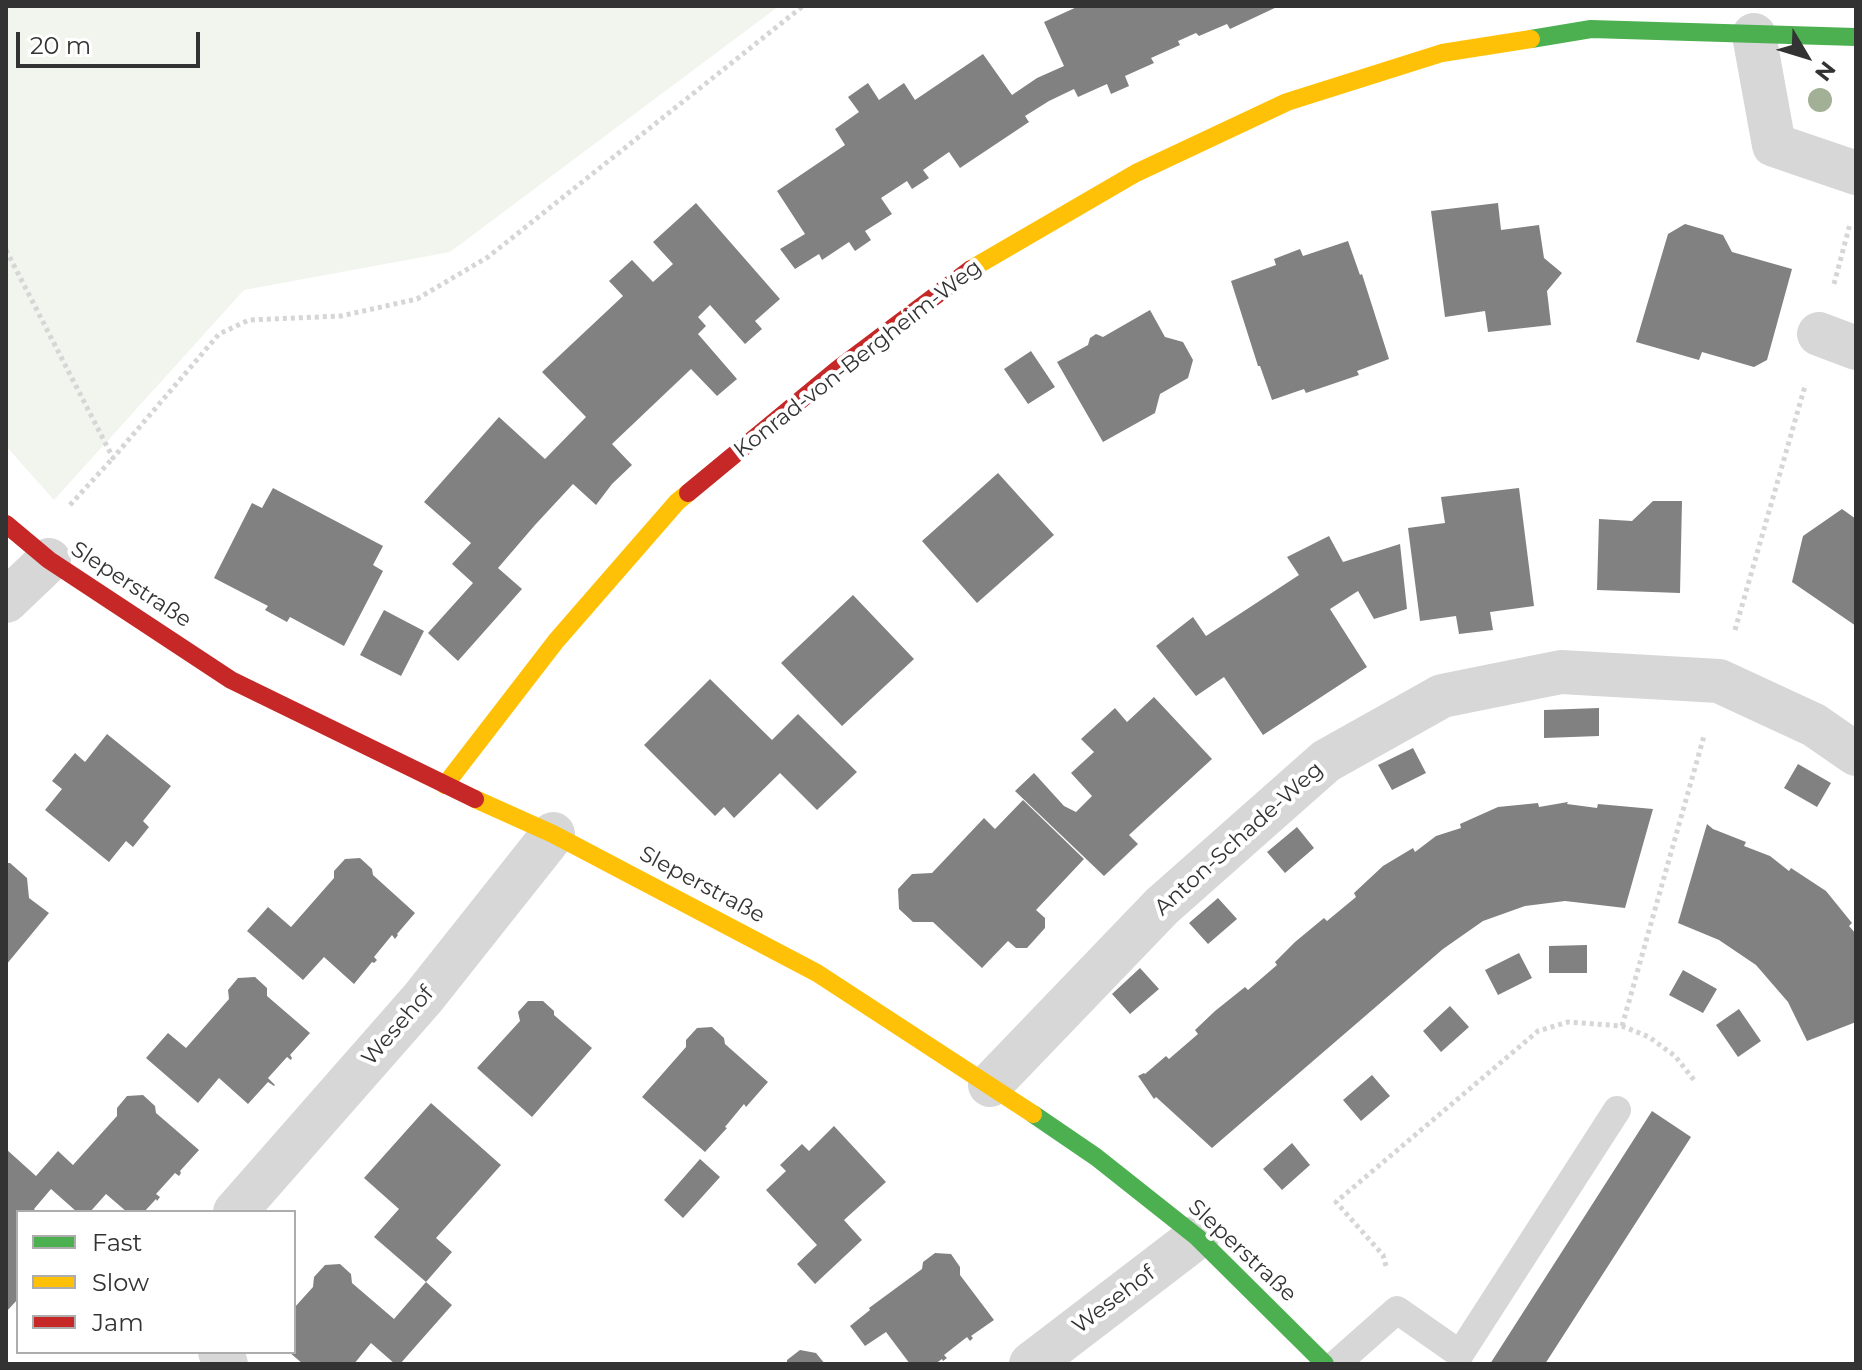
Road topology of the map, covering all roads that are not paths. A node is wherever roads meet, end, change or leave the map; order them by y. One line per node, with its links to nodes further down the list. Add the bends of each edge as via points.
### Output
1 (1754, 35): 2 (street, Konrad-von-Bergheim-Weg); 3 (street, via 1774,145); 8 (street, Konrad-von-Bergheim-Weg, via 1591,29 1442,53 1287,102 1136,173 978,264 838,369 677,502 556,641)
2 (1856, 37)
3 (1856, 173)
4 (6, 524): 5 (street, Sleperstraße)
5 (41, 554): 6 (street); 8 (street, Sleperstraße, via 231,680)
6 (6, 601)
7 (1856, 754): 10 (street, Anton-Schade-Weg, via 1814,725 1719,681 1561,672 1442,696 1326,761 1162,906)
8 (445, 785): 9 (street, Sleperstraße)
9 (553, 834): 10 (street, Sleperstraße, via 817,973); 12 (street, Wesehof, via 423,998)
10 (990, 1085): 13 (street, Sleperstraße, via 1096,1157)
11 (1617, 1110): 16 (lane, via 1460,1354 1397,1310)
12 (237, 1210)
13 (1197, 1237): 14 (street, Wesehof); 15 (street, Sleperstraße)
14 (1031, 1364)
15 (1325, 1364)
16 (1336, 1364)

